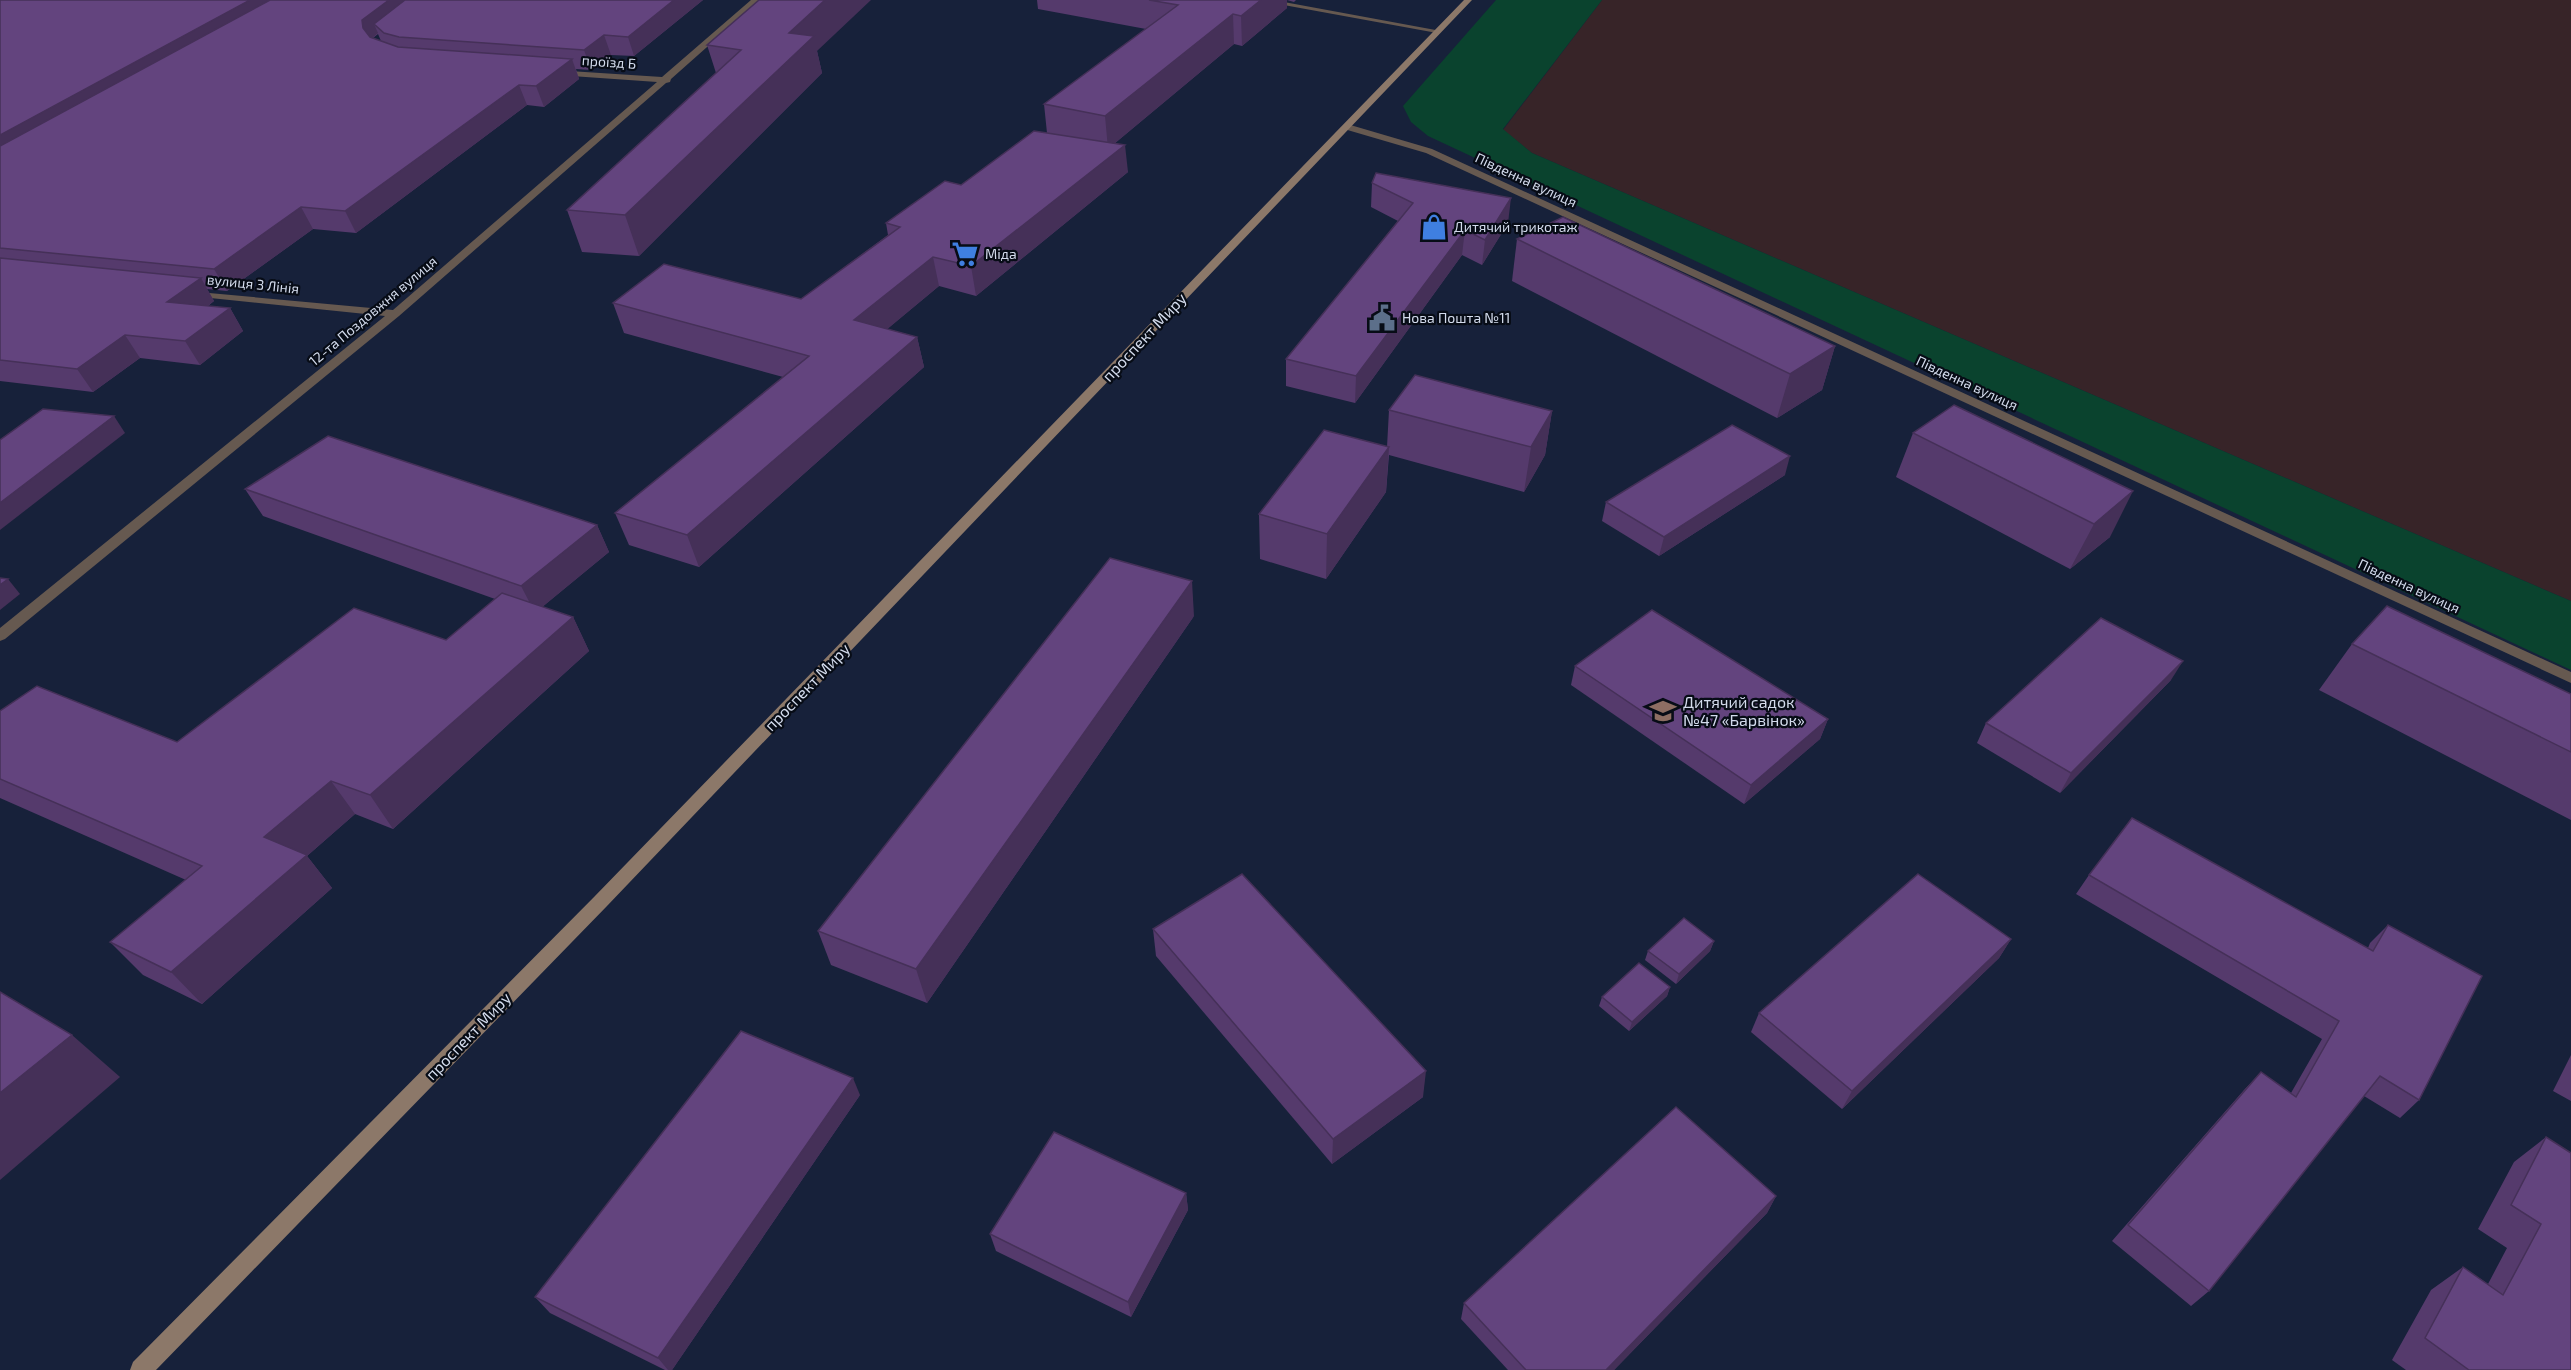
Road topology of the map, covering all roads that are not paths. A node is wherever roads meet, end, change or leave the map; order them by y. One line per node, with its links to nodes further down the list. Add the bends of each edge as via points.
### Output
1 (756, 0): 6 (street, 12-та Поздовжня вулиця)
2 (1260, 0): 4 (street)
3 (1468, 0): 4 (main road, проспект Миру)
4 (1437, 31): 7 (main road, проспект Миру)
5 (551, 72): 6 (street, проїзд Б)
6 (667, 80): 9 (street, 12-та Поздовжня вулиця)
7 (1347, 127): 11 (street, Південна вулиця, via 1429,152); 12 (main road, проспект Миру, via 601,901)
8 (174, 292): 9 (street, вулиця 3 Лінія)
9 (395, 314): 10 (street, 12-та Поздовжня вулиця)
10 (0, 636)
11 (2571, 678)
12 (141, 1370)

